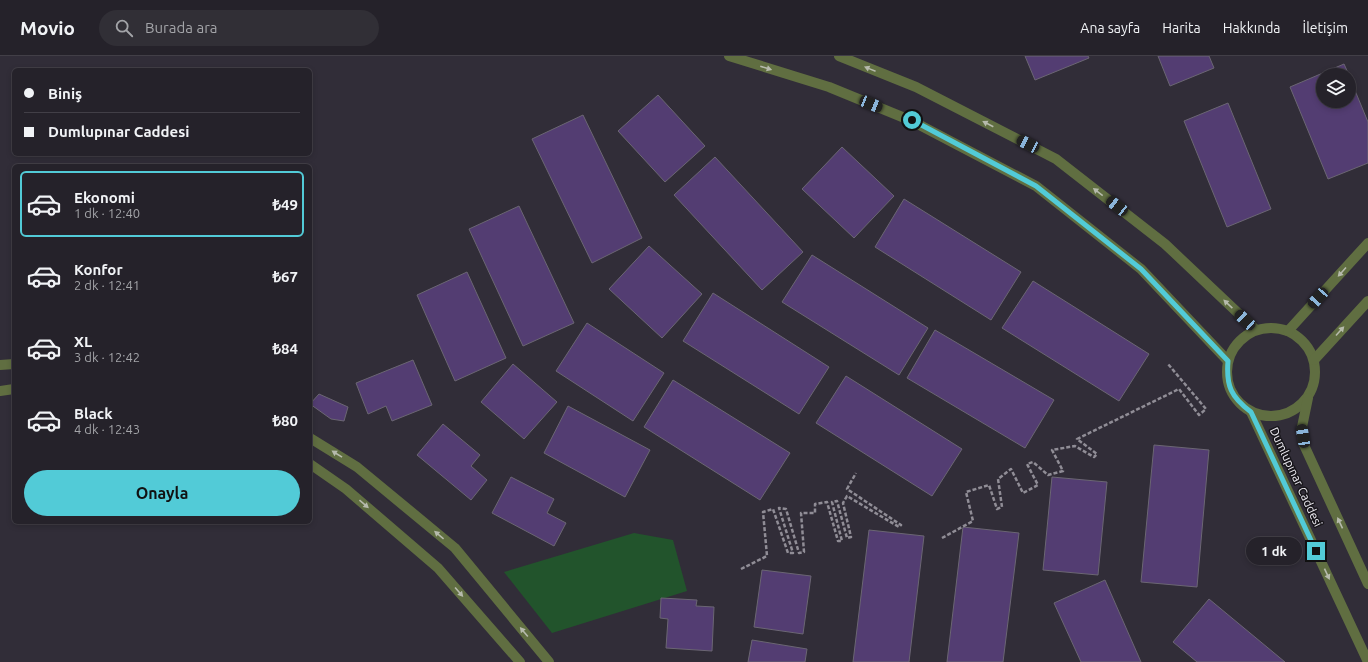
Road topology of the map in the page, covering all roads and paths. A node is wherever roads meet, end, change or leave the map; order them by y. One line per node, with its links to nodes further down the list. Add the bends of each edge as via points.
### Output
1 (729, 56): 8 (street, one-way to 8, via 829,87 912,120 1036,186 1141,269)
2 (839, 56): 5 (street, one-way to 2, via 1165,244 1056,159 916,87)
3 (1368, 242): 6 (street, one-way to 6)
4 (1368, 301): 7 (street, one-way to 4)
5 (1256, 330): 6 (street, via 1278,328); 8 (street, via 1244,337 1234,348)
6 (1288, 331): 7 (street, via 1308,348)
7 (1314, 360): 14 (street, via 1315,373)
8 (1228, 361): 15 (street, via 1226,376 1230,391 1239,403)
9 (12, 364): 11 (street)
10 (1168, 364): 19 (path, via 1206,409 1199,415 1178,389 1077,439 1098,454 1094,457 1075,446 1052,450 1063,471 1048,475 1033,462 1027,464 1038,486 1022,493 1011,469 998,479 1002,507 997,509 989,485 966,492 973,521)
11 (0, 365)
12 (12, 389): 13 (street)
13 (0, 391)
14 (1308, 397): 15 (street, via 1288,413 1263,416); 21 (street, Dumlupınar Caddesi, one-way to 14, via 1304,445 1302,427)
15 (1251, 412): 24 (street, Dumlupınar Caddesi, one-way to 24)
16 (312, 439): 23 (street, one-way to 16, via 455,548 357,467)
17 (312, 465): 22 (street, one-way to 22, via 346,489 438,568)
18 (856, 473): 20 (path, via 847,489 901,525 899,527 847,496 844,503 851,537 847,538 837,501 832,502 842,541 838,540 827,502 816,504 815,513 801,514 804,552 799,553 786,508 779,508 793,553 788,553 773,509 763,512 767,556)
19 (942, 538)
20 (741, 569)
21 (1368, 584)
22 (520, 662)
23 (549, 662)
24 (1368, 662)

